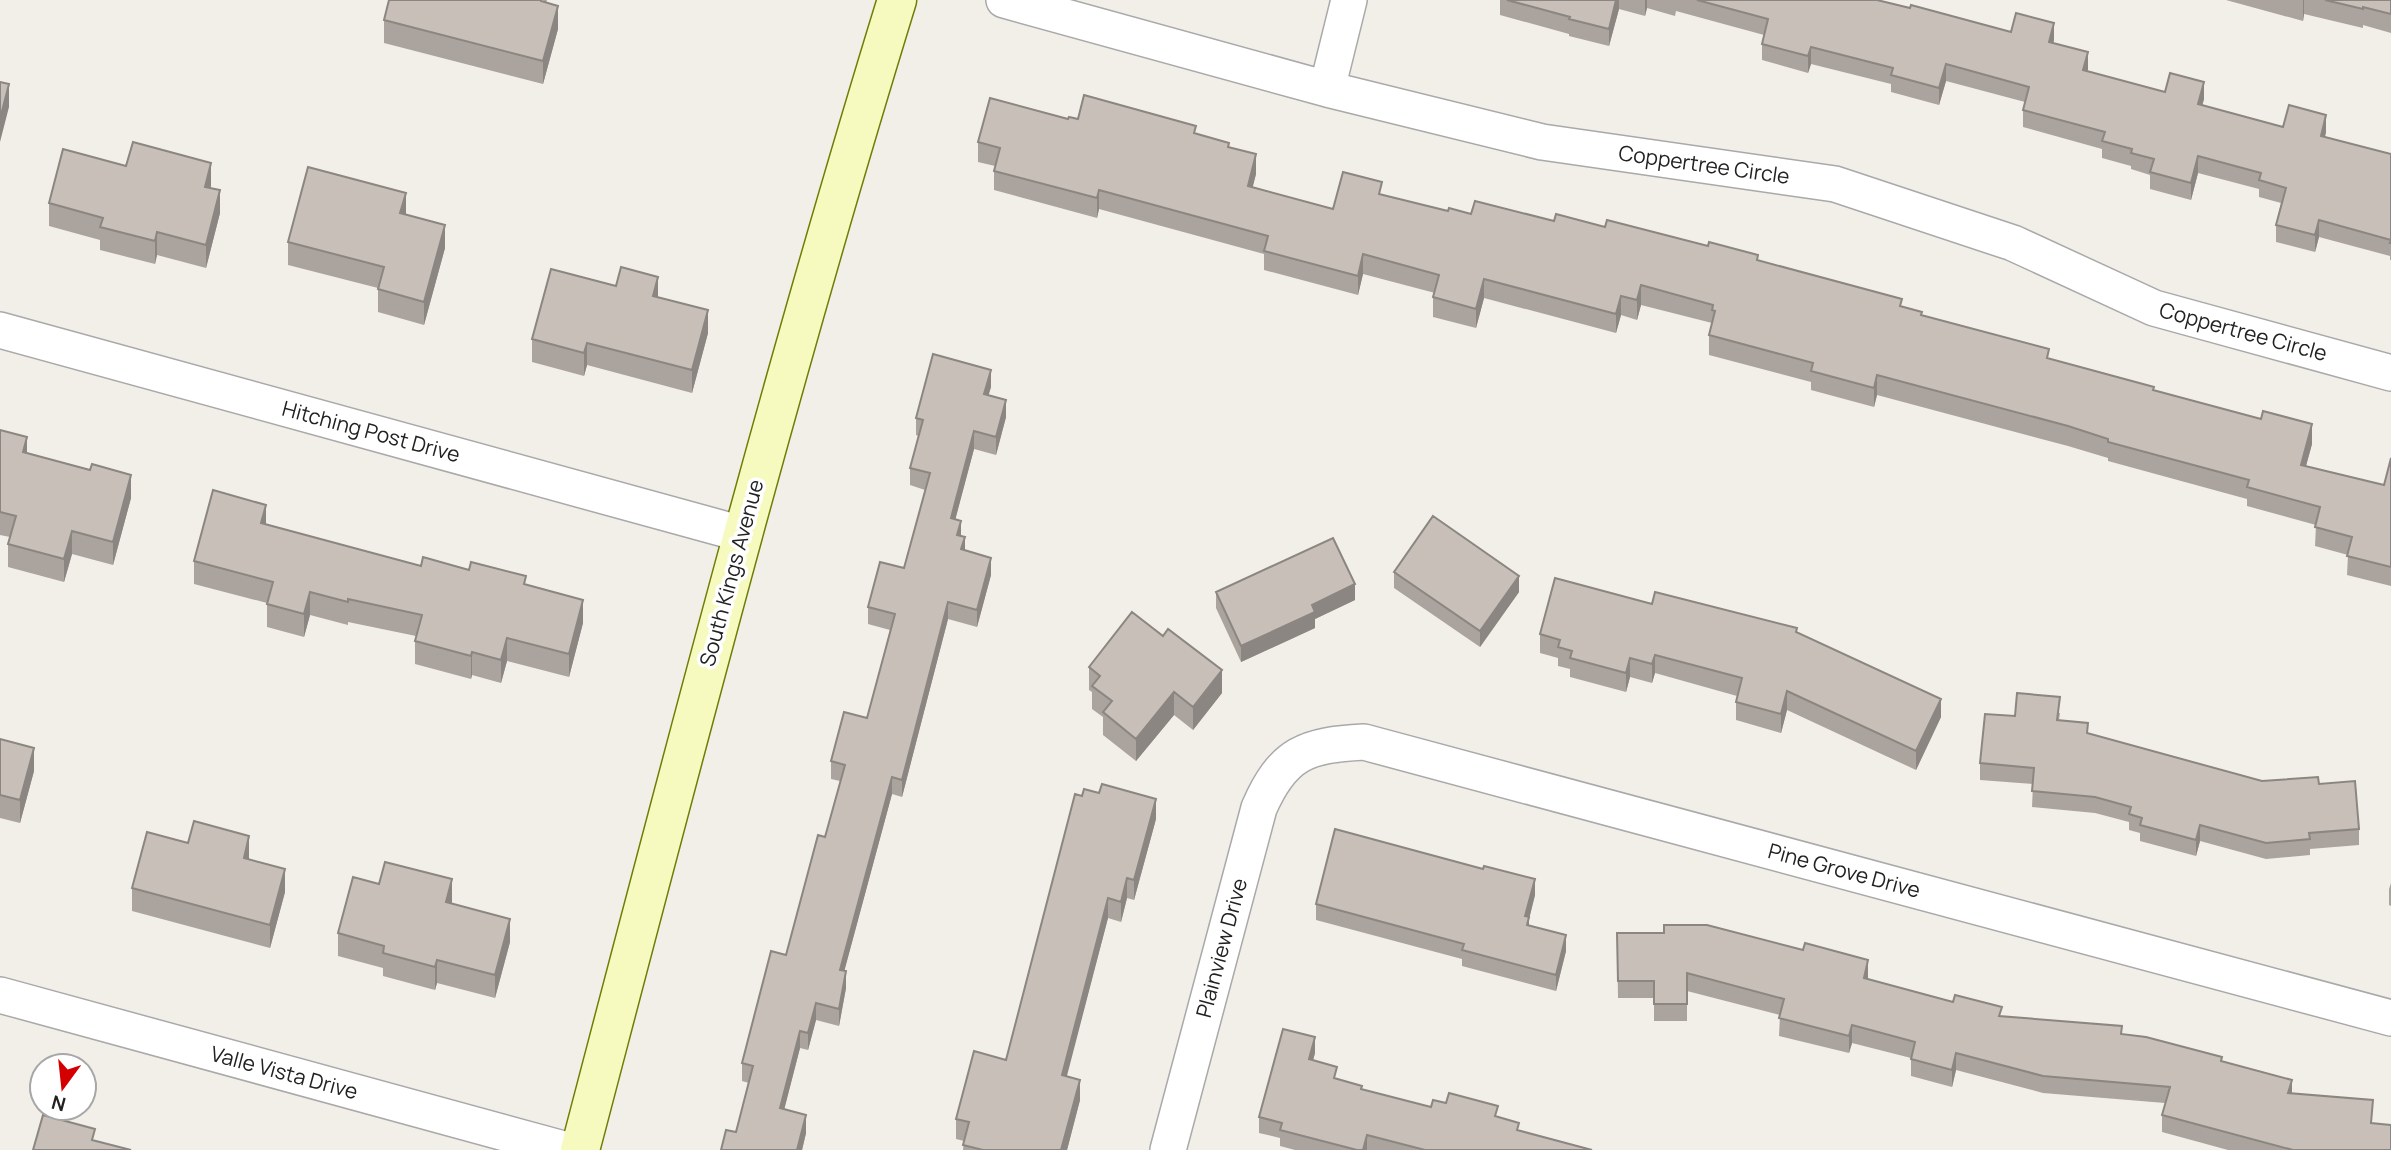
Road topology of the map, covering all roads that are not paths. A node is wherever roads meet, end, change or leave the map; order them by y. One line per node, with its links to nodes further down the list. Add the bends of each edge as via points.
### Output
1 (897, 0): 7 (street, South Kings Avenue)
2 (1004, 0): 4 (street, Coppertree Circle)
3 (1349, 0): 4 (street)
4 (1327, 89): 6 (street, Coppertree Circle, via 1542,142 1835,184 2013,243 2154,308)
5 (0, 330): 7 (street, Hitching Post Drive)
6 (2391, 373)
7 (742, 534): 12 (street, South Kings Avenue)
8 (1296, 756): 10 (street, Pine Grove Drive, via 1335,743 1364,742); 13 (street, Plainview Drive, via 1278,772 1259,808)
9 (0, 995): 11 (street, Valle Vista Drive)
10 (2391, 1018)
11 (567, 1150)
12 (580, 1150)
13 (1168, 1150)

